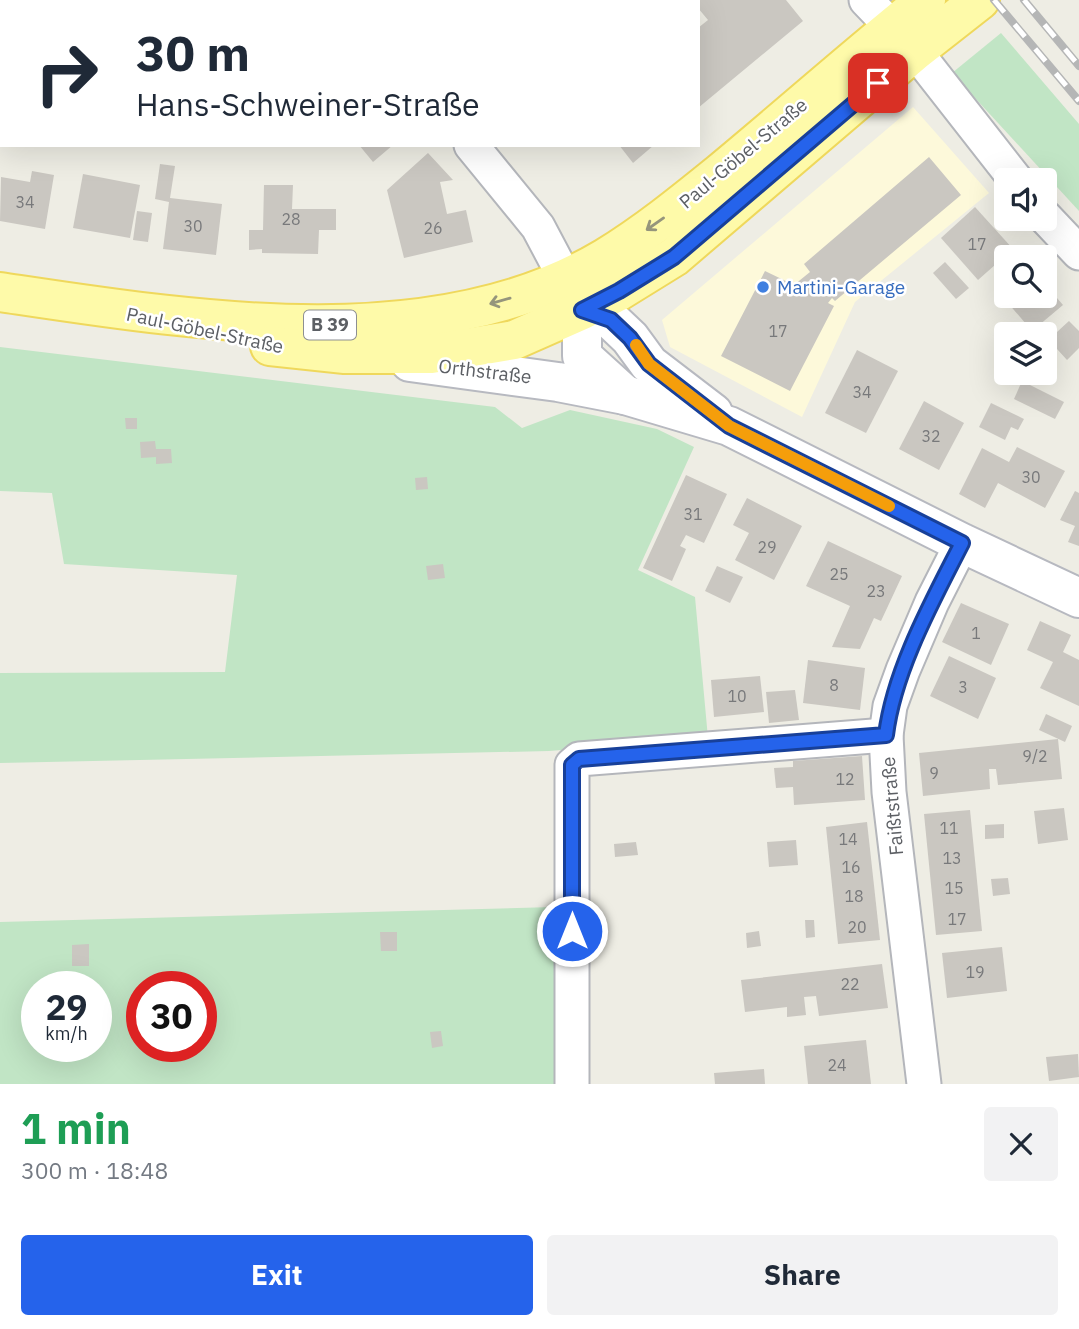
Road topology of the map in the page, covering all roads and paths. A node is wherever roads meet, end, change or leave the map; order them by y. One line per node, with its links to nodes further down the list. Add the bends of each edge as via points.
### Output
1 (866, 0): 4 (street)
2 (926, 0): 4 (main road, Paul-Göbel-Straße / B 39)
3 (973, 6): 4 (main road, Paul-Göbel-Straße / B 39)
4 (904, 39): 6 (street); 10 (main road, Paul-Göbel-Straße / B 39, via 604,259)
5 (473, 147): 10 (street, via 538,227)
6 (1006, 168)
7 (1057, 230): 8 (street)
8 (1079, 253)
9 (0, 292): 11 (main road, Paul-Göbel-Straße / B 39)
10 (573, 294): 11 (main road, Paul-Göbel-Straße / B 39, one-way to 11, via 345,325 263,323); 12 (main road, Paul-Göbel-Straße / B 39, via 514,340 431,354); 13 (street, Orthstraße, via 582,356); 14 (street, Orthstraße, via 611,320 649,364)
11 (90, 305): 12 (main road, Paul-Göbel-Straße / B 39, via 267,346)
12 (345, 354): 13 (street, Orthstraße, via 539,378)
13 (625, 396): 14 (street, Orthstraße)
14 (729, 426): 15 (street, Orthstraße)
15 (962, 543): 16 (street, Orthstraße); 17 (street, Faißtstraße, via 903,670)
16 (1079, 598)
17 (886, 735): 18 (street, via 579,759 572,765); 19 (street, Faißtstraße)
18 (572, 1084)
19 (924, 1084)

